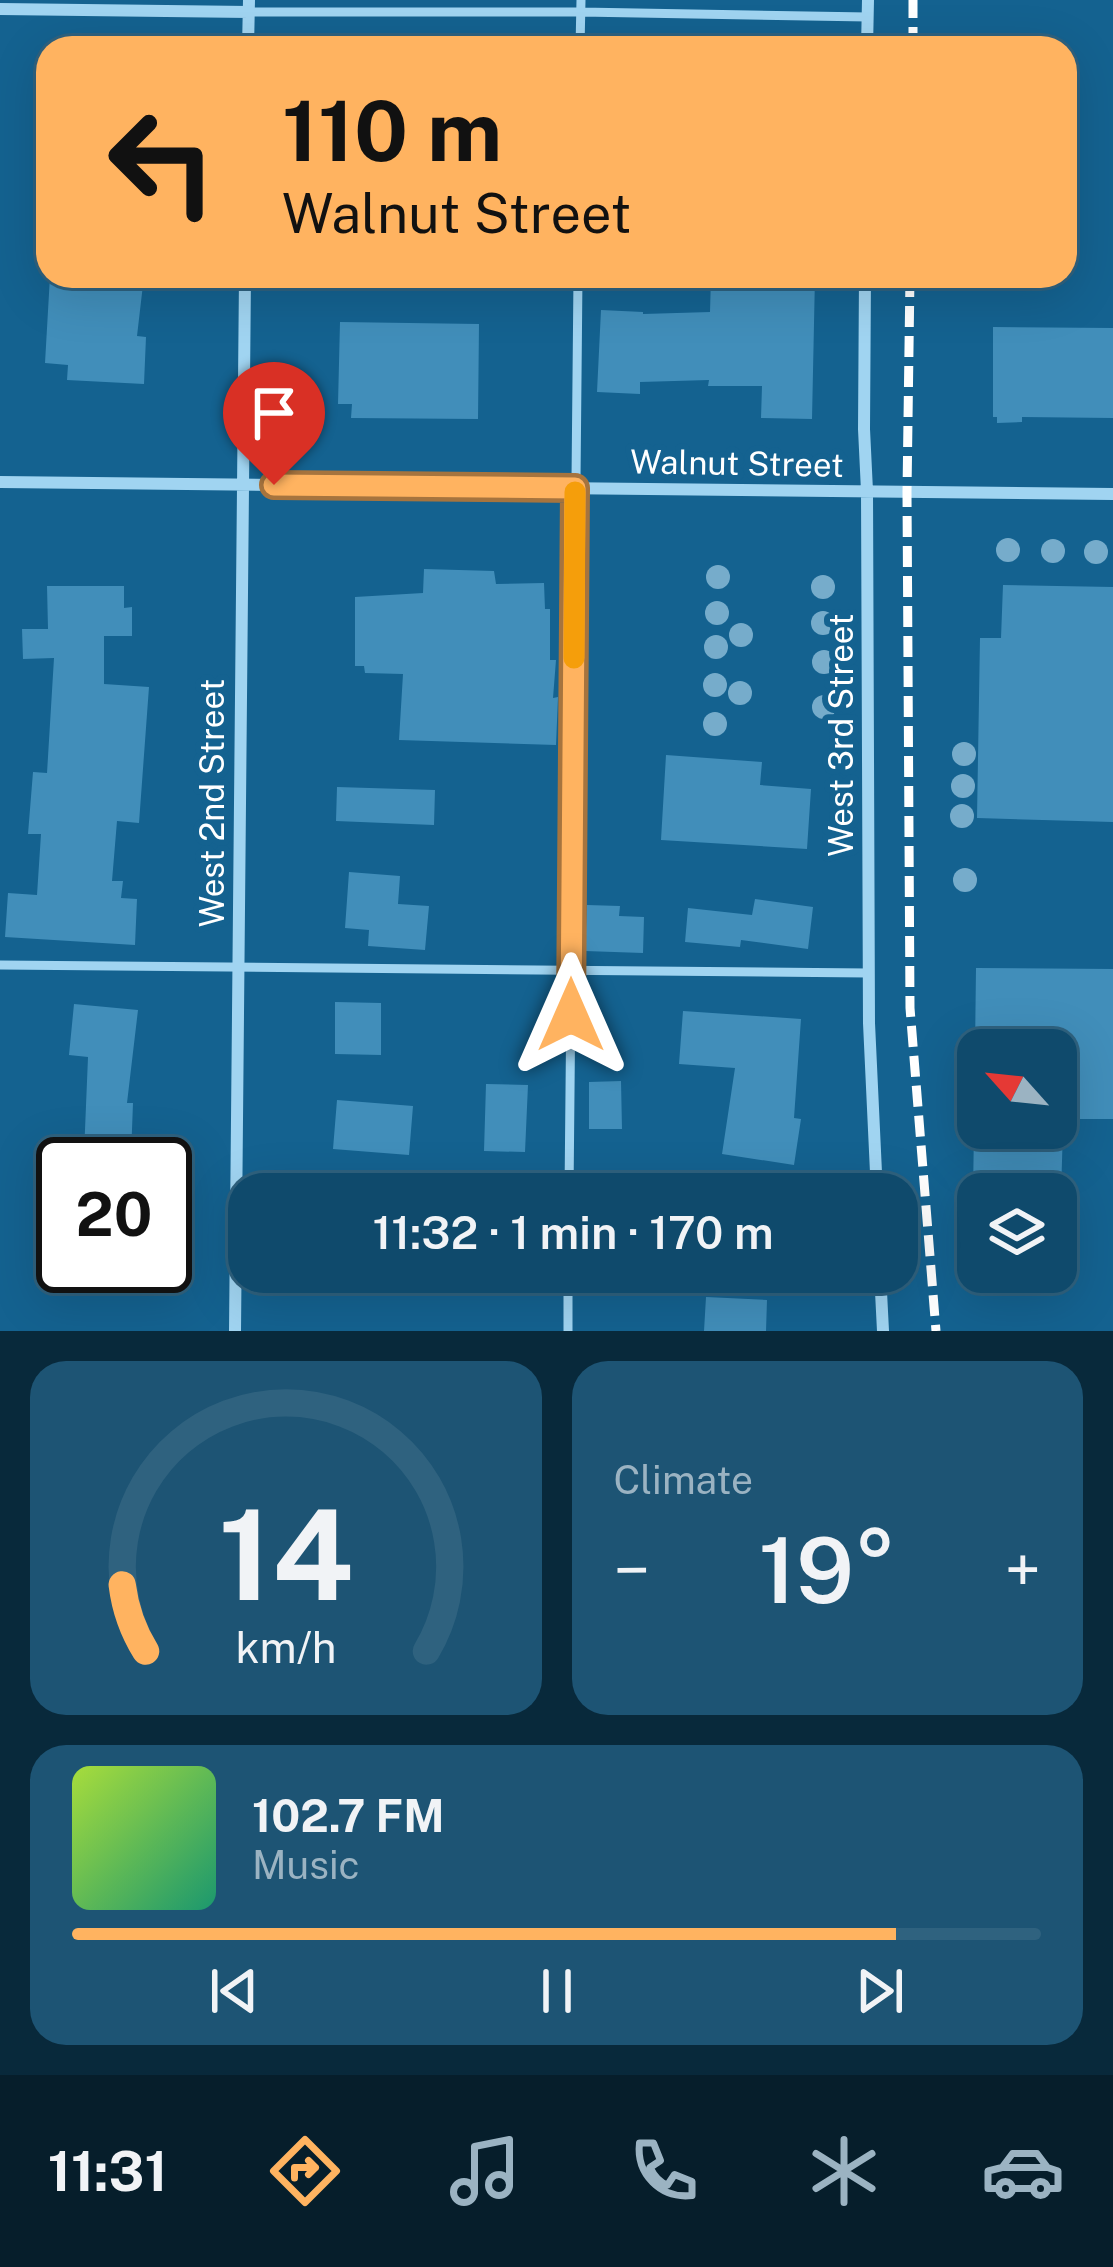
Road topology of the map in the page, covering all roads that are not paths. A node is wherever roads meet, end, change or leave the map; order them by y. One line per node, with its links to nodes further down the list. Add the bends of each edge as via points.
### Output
1 (868, 0): 5 (street)
2 (249, 6): 3 (lane); 4 (street); 6 (street)
3 (581, 6): 5 (lane); 7 (lane)
4 (0, 9)
5 (868, 17): 8 (street)
6 (248, 36)
7 (580, 36)
8 (867, 36)
9 (244, 288): 13 (street, West 2nd Street)
10 (578, 288): 14 (lane)
11 (865, 288): 15 (street, West 3rd Street)
12 (0, 482): 13 (street, Walnut Street)
13 (241, 485): 14 (street, Walnut Street); 18 (street, West 2nd Street)
14 (575, 488): 15 (street, Walnut Street); 19 (lane)
15 (867, 491): 16 (street, Walnut Street); 20 (street, West 3rd Street)
16 (1113, 494)
17 (0, 965): 18 (lane)
18 (238, 965): 19 (lane); 25 (street, West 2nd Street)
19 (571, 970): 20 (lane); 21 (lane)
20 (868, 974): 22 (street, West 3rd Street)
21 (569, 1173)
22 (876, 1173)
23 (568, 1293): 26 (lane)
24 (881, 1293): 27 (street)
25 (235, 1331)
26 (568, 1331)
27 (883, 1331)

